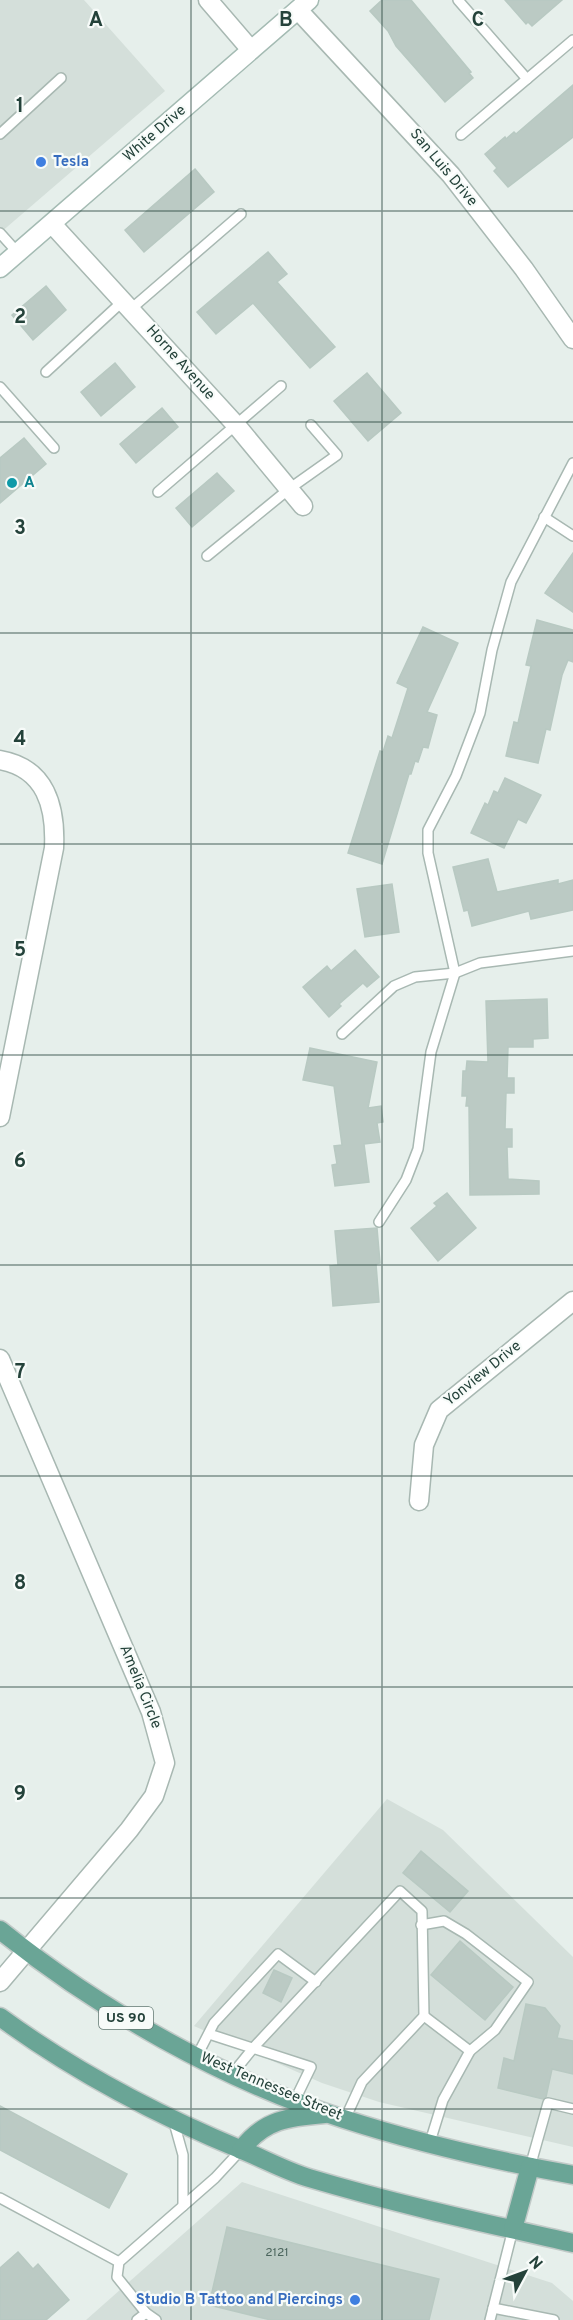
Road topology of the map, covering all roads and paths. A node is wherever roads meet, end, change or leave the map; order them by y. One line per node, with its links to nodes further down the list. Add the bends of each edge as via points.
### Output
1 (208, 0): 5 (street)
2 (458, 0): 7 (lane)
3 (303, 5): 5 (street, White Drive); 16 (street, San Luis Drive, via 451,175)
4 (573, 40): 7 (lane)
5 (252, 50): 11 (street, White Drive)
6 (61, 78): 8 (lane)
7 (526, 79): 9 (lane)
8 (0, 134)
9 (461, 135)
10 (241, 214): 15 (lane)
11 (51, 224): 13 (street, White Drive); 15 (street, Horne Avenue)
12 (0, 232): 13 (lane)
13 (18, 253): 14 (street, White Drive)
14 (0, 268)
15 (127, 305): 17 (lane); 20 (street, Horne Avenue)
16 (573, 339)
17 (46, 372)
18 (281, 386): 20 (lane)
19 (0, 387): 22 (lane)
20 (236, 425): 24 (street, Horne Avenue); 25 (lane)
21 (311, 425): 24 (lane, via 338,455)
22 (54, 448)
23 (573, 462): 27 (lane)
24 (289, 489): 26 (street, Horne Avenue); 29 (lane)
25 (158, 492)
26 (303, 506)
27 (544, 517): 28 (lane); 32 (lane, via 511,582 471,739 428,830 428,853)
28 (573, 537)
29 (207, 556)
30 (0, 760): 34 (street, via 26,769 41,784 50,800 55,823 54,848)
31 (573, 951): 32 (lane, via 480,963)
32 (455, 973): 33 (lane, via 415,977 394,986); 35 (lane, via 431,1052 418,1149 406,1180)
33 (342, 1034)
34 (0, 1117)
35 (378, 1222)
36 (573, 1301): 38 (street, Yonview Drive, via 439,1410 424,1444)
37 (0, 1359): 41 (street, Amelia Circle, via 151,1712 165,1763 154,1796)
38 (419, 1501)
39 (422, 1925): 43 (lane, via 422,1911 399,1891); 44 (lane); 48 (lane, via 444,1921 528,1982 495,2030)
40 (0, 1930): 41 (main road, West Tennessee Street / US 90)
41 (25, 1951): 42 (street, Amelia Circle); 49 (main road, West Tennessee Street / US 90, via 129,2020)
42 (0, 1982)
43 (316, 1982): 46 (lane, via 278,1954 214,2023); 47 (lane)
44 (424, 2016): 48 (lane); 53 (lane, via 362,2082)
45 (0, 2017): 54 (main road, via 107,2085)
46 (209, 2034): 47 (lane); 49 (lane)
47 (254, 2047): 50 (lane); 51 (lane, via 311,2067)
48 (470, 2051): 55 (lane, via 443,2100)
49 (197, 2056): 50 (main road, West Tennessee Street / US 90)
50 (233, 2073): 51 (main road, West Tennessee Street / US 90)
51 (295, 2100): 53 (main road, West Tennessee Street / US 90)
52 (573, 2109): 57 (lane, via 548,2103)
53 (337, 2116): 55 (main road, West Tennessee Street / US 90); 56 (main road, via 301,2116 265,2125)
54 (173, 2119): 56 (main road); 60 (lane, via 183,2155)
55 (430, 2142): 57 (main road, West Tennessee Street / US 90)
56 (241, 2150): 60 (lane); 61 (main road, via 306,2177 394,2203)
57 (530, 2167): 58 (main road, West Tennessee Street / US 90); 61 (main road)
58 (573, 2175)
59 (0, 2198): 63 (lane)
60 (183, 2206): 63 (lane)
61 (513, 2229): 62 (main road); 64 (lane)
62 (573, 2243)
63 (119, 2262): 65 (lane, via 117,2277)
64 (493, 2308): 68 (lane); 69 (lane)
65 (146, 2313): 66 (lane); 67 (lane)
66 (137, 2320)
67 (156, 2320)
68 (490, 2320)
69 (554, 2320)

